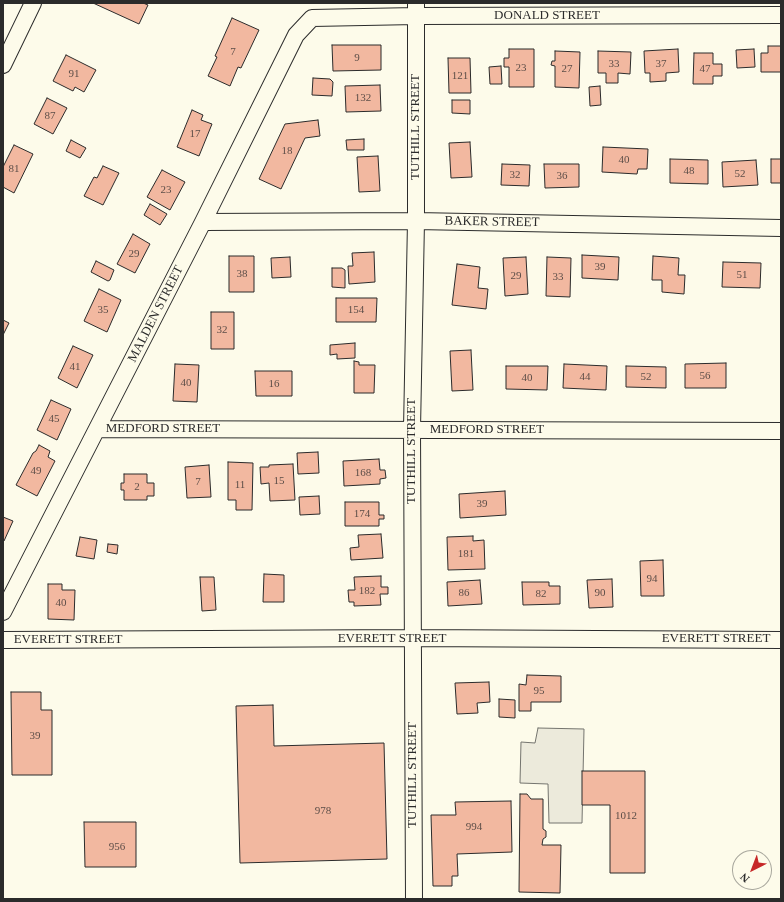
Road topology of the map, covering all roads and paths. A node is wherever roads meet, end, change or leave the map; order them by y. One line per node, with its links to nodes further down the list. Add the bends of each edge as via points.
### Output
1 (33, 3): 5 (street)
2 (416, 10): 3 (street, DONALD STREET); 4 (street, DONALD STREET); 6 (street, TUTHILL STREET)
3 (781, 16)
4 (312, 18): 7 (street, MALDEN STREET, via 296,35)
5 (3, 65)
6 (416, 221): 7 (street, BAKER STREET); 8 (street, BAKER STREET); 10 (street, TUTHILL STREET)
7 (203, 222): 9 (street, MALDEN STREET)
8 (781, 228)
9 (97, 429): 10 (street, MEDFORD STREET); 12 (street, MALDEN STREET)
10 (412, 429): 11 (street, MEDFORD STREET); 13 (street, TUTHILL STREET)
11 (781, 431)
12 (3, 612)
13 (412, 638): 14 (street, EVERETT STREET); 15 (street, EVERETT STREET); 16 (street, TUTHILL STREET)
14 (3, 640)
15 (781, 640)
16 (414, 899)

